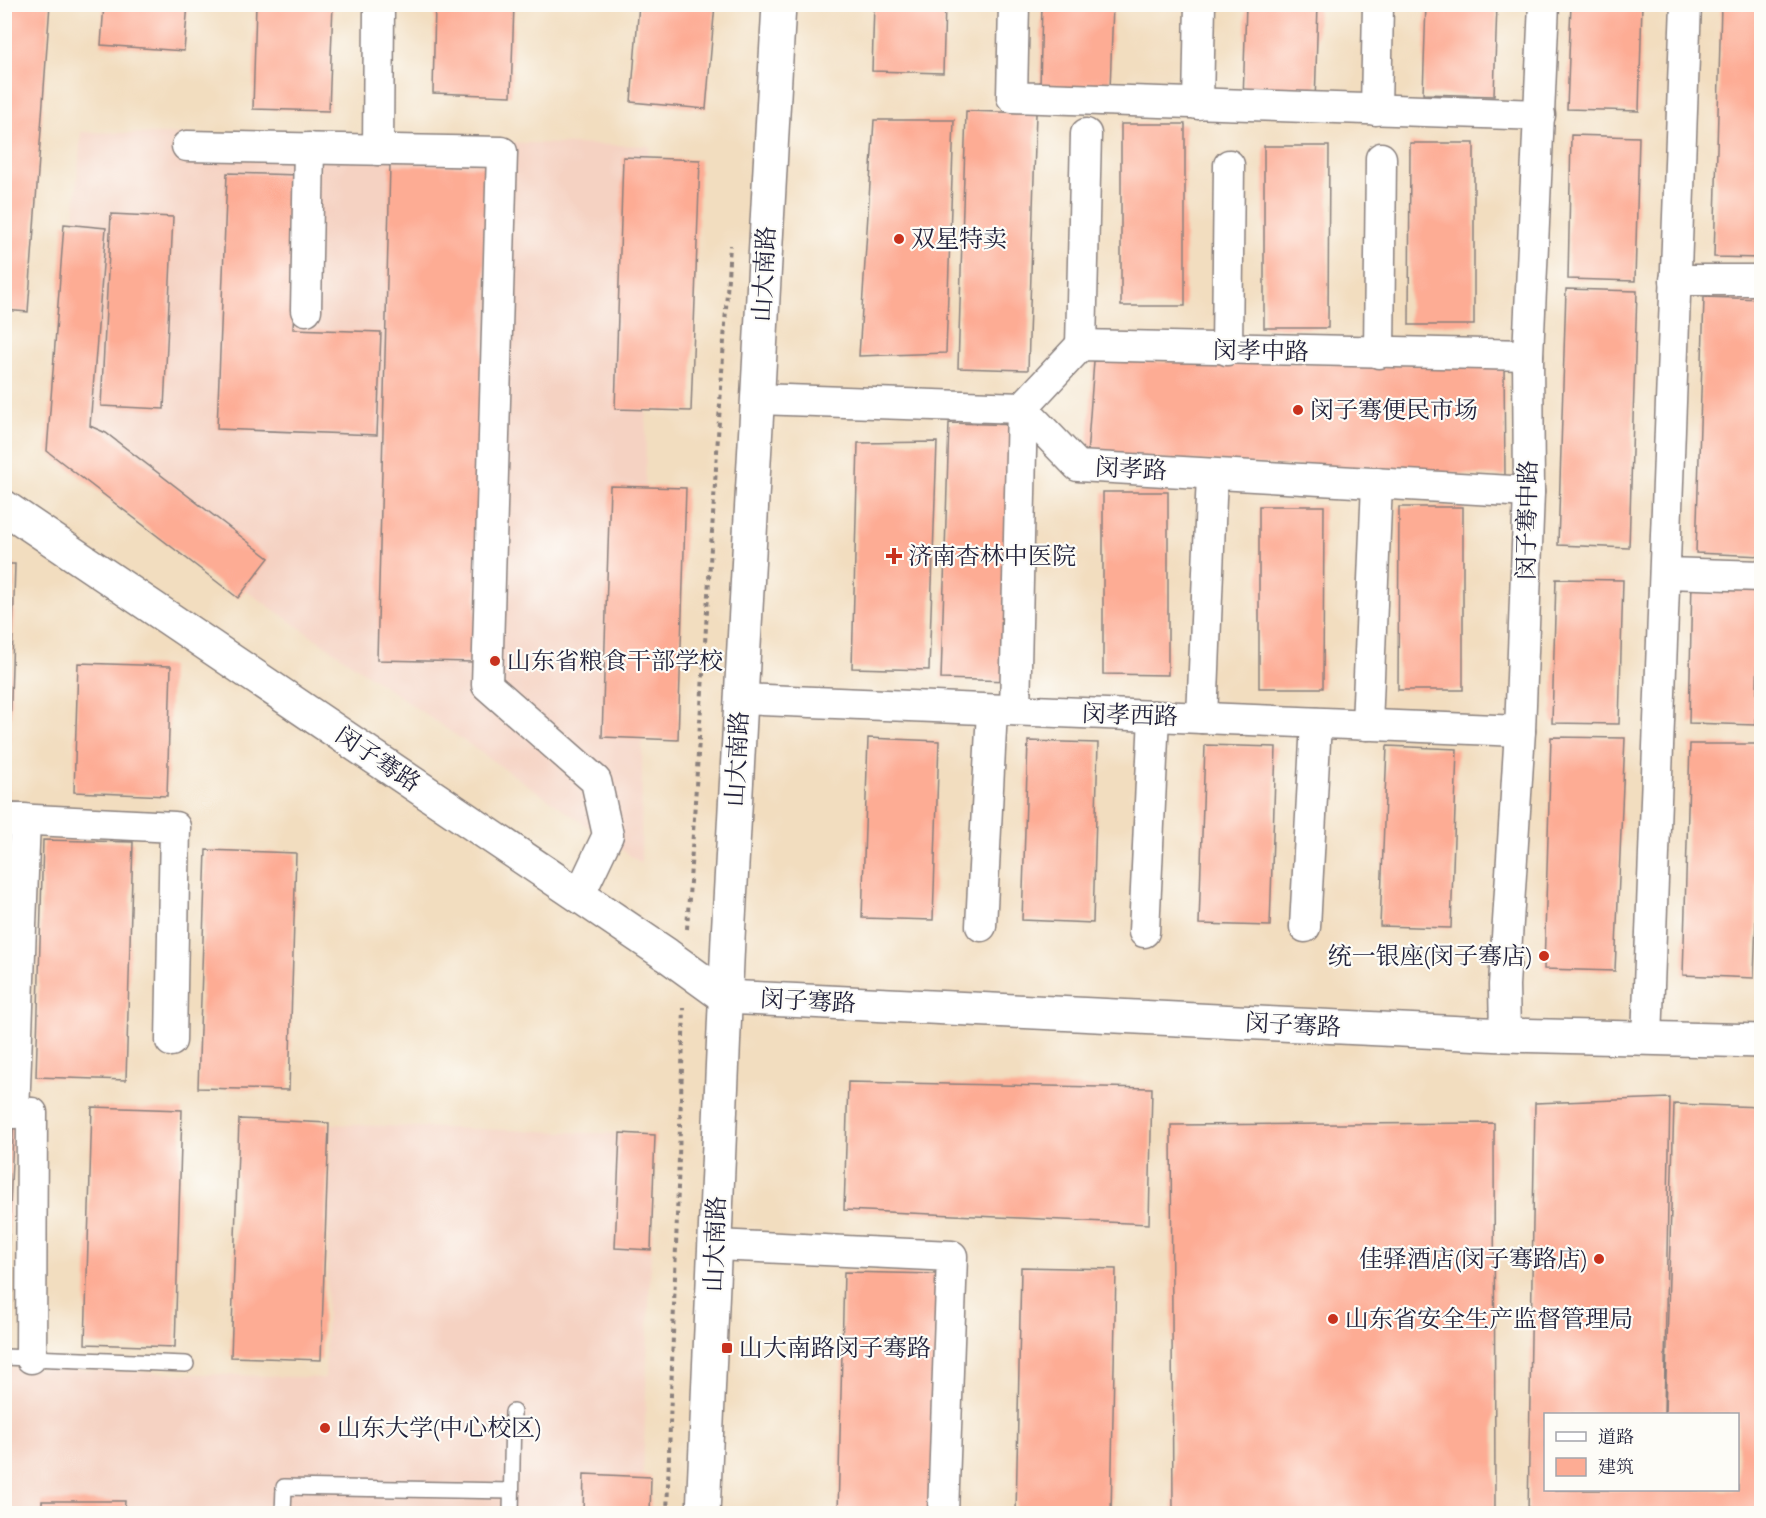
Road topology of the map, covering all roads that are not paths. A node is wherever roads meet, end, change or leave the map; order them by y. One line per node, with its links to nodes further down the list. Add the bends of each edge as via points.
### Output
1 (379, 4): 14 (street)
2 (779, 4): 24 (street, 山大南路)
3 (1014, 4): 8 (street, via 1012,98)
4 (1200, 4): 8 (street)
5 (1378, 4): 9 (street)
6 (1544, 4): 10 (street, 闵子骞中路)
7 (1686, 4): 17 (street)
8 (1198, 104): 9 (street)
9 (1376, 110): 10 (street)
10 (1540, 116): 23 (street, 闵子骞中路)
11 (1086, 134): 20 (street)
12 (188, 146): 13 (street)
13 (309, 148): 14 (street); 19 (street)
14 (378, 150): 40 (street, via 502,152 488,685 596,781 608,835)
15 (1381, 158): 22 (street)
16 (1229, 165): 21 (street)
17 (1675, 280): 18 (street); 30 (street)
18 (1761, 280)
19 (306, 310)
20 (1080, 345): 21 (street, 闵孝中路); 25 (street)
21 (1227, 350): 22 (street, 闵孝中路)
22 (1379, 353): 23 (street, 闵孝中路)
23 (1528, 355): 28 (street, 闵子骞中路)
24 (757, 399): 25 (street); 32 (street, 山大南路)
25 (1022, 408): 26 (street, 闵孝路, via 1078,466); 33 (street)
26 (1212, 474): 27 (street, 闵孝路); 35 (street)
27 (1377, 483): 28 (street, 闵孝路); 37 (street)
28 (1529, 492): 38 (street, 闵子骞中路)
29 (4, 507): 40 (street, 闵子骞路)
30 (1665, 573): 31 (street); 46 (street)
31 (1761, 576)
32 (740, 699): 33 (street, 闵孝西路); 44 (street, 山大南路)
33 (1003, 710): 34 (street, 闵孝西路); 41 (street)
34 (1154, 716): 35 (street, 闵孝西路); 43 (street)
35 (1202, 718): 36 (street, 闵孝西路)
36 (1316, 723): 37 (street, 闵孝西路); 42 (street)
37 (1367, 724): 38 (street, 闵孝西路)
38 (1520, 731): 45 (street, 闵子骞中路, via 1504,985)
39 (9, 819): 47 (street, via 175,827); 49 (street, via 25,819)
40 (579, 896): 44 (street, 闵子骞路)
41 (981, 926)
42 (1305, 927)
43 (1144, 932)
44 (725, 997): 45 (street, 闵子骞路); 50 (street, 山大南路)
45 (1505, 1035): 46 (street, 闵子骞路)
46 (1647, 1039): 48 (street, 闵子骞路)
47 (171, 1041)
48 (1761, 1041)
49 (9, 1113): 51 (street, via 32,1113)
50 (715, 1245): 57 (street, 山大南路); 58 (street, via 952,1256)
51 (18, 1358): 52 (lane)
52 (186, 1364)
53 (513, 1412): 54 (lane)
54 (511, 1491): 55 (lane, via 284,1486); 56 (lane)
55 (283, 1514)
56 (511, 1514)
57 (703, 1514)
58 (943, 1514)

